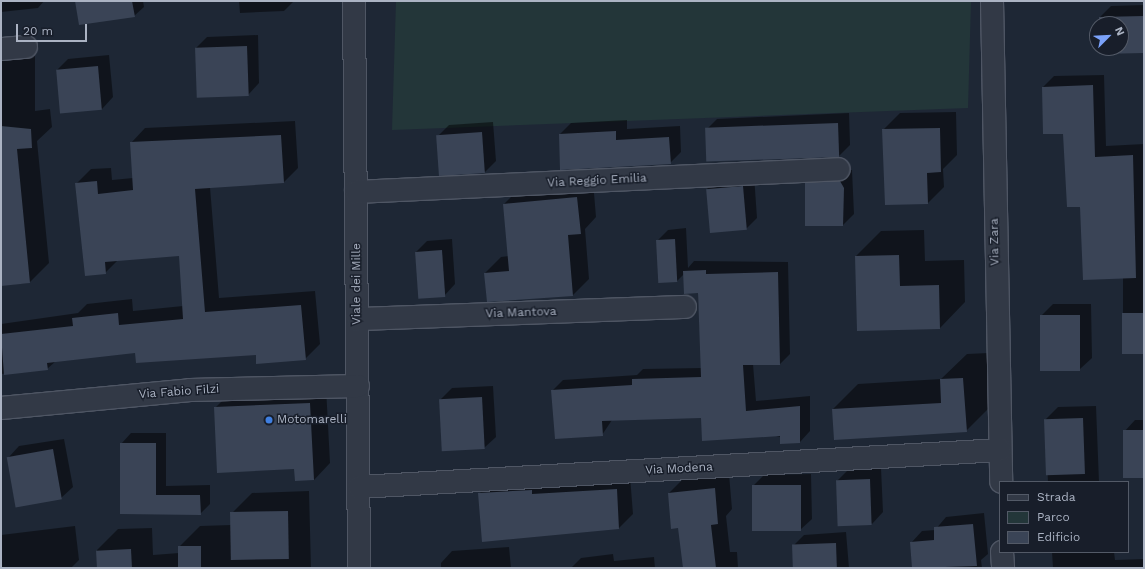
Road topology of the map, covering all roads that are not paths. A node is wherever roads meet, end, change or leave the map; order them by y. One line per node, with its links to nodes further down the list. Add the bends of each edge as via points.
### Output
1 (354, 1): 6 (street, Viale dei Mille)
2 (992, 1): 11 (street, Via Zara)
3 (26, 47): 4 (street)
4 (1, 49)
5 (838, 169): 6 (street, Via Reggio Emilia)
6 (356, 192): 8 (street, Viale dei Mille)
7 (685, 307): 8 (street, Via Mantova)
8 (358, 319): 9 (street, Viale dei Mille)
9 (358, 386): 10 (street, Via Fabio Filzi, via 190,390); 13 (street, Viale dei Mille)
10 (1, 408)
11 (1000, 450): 12 (street, Via Zara); 13 (street, Via Modena)
12 (1001, 481)
13 (358, 487): 15 (street, Viale dei Mille)
14 (1002, 553): 16 (street)
15 (359, 568)
16 (1003, 568)

